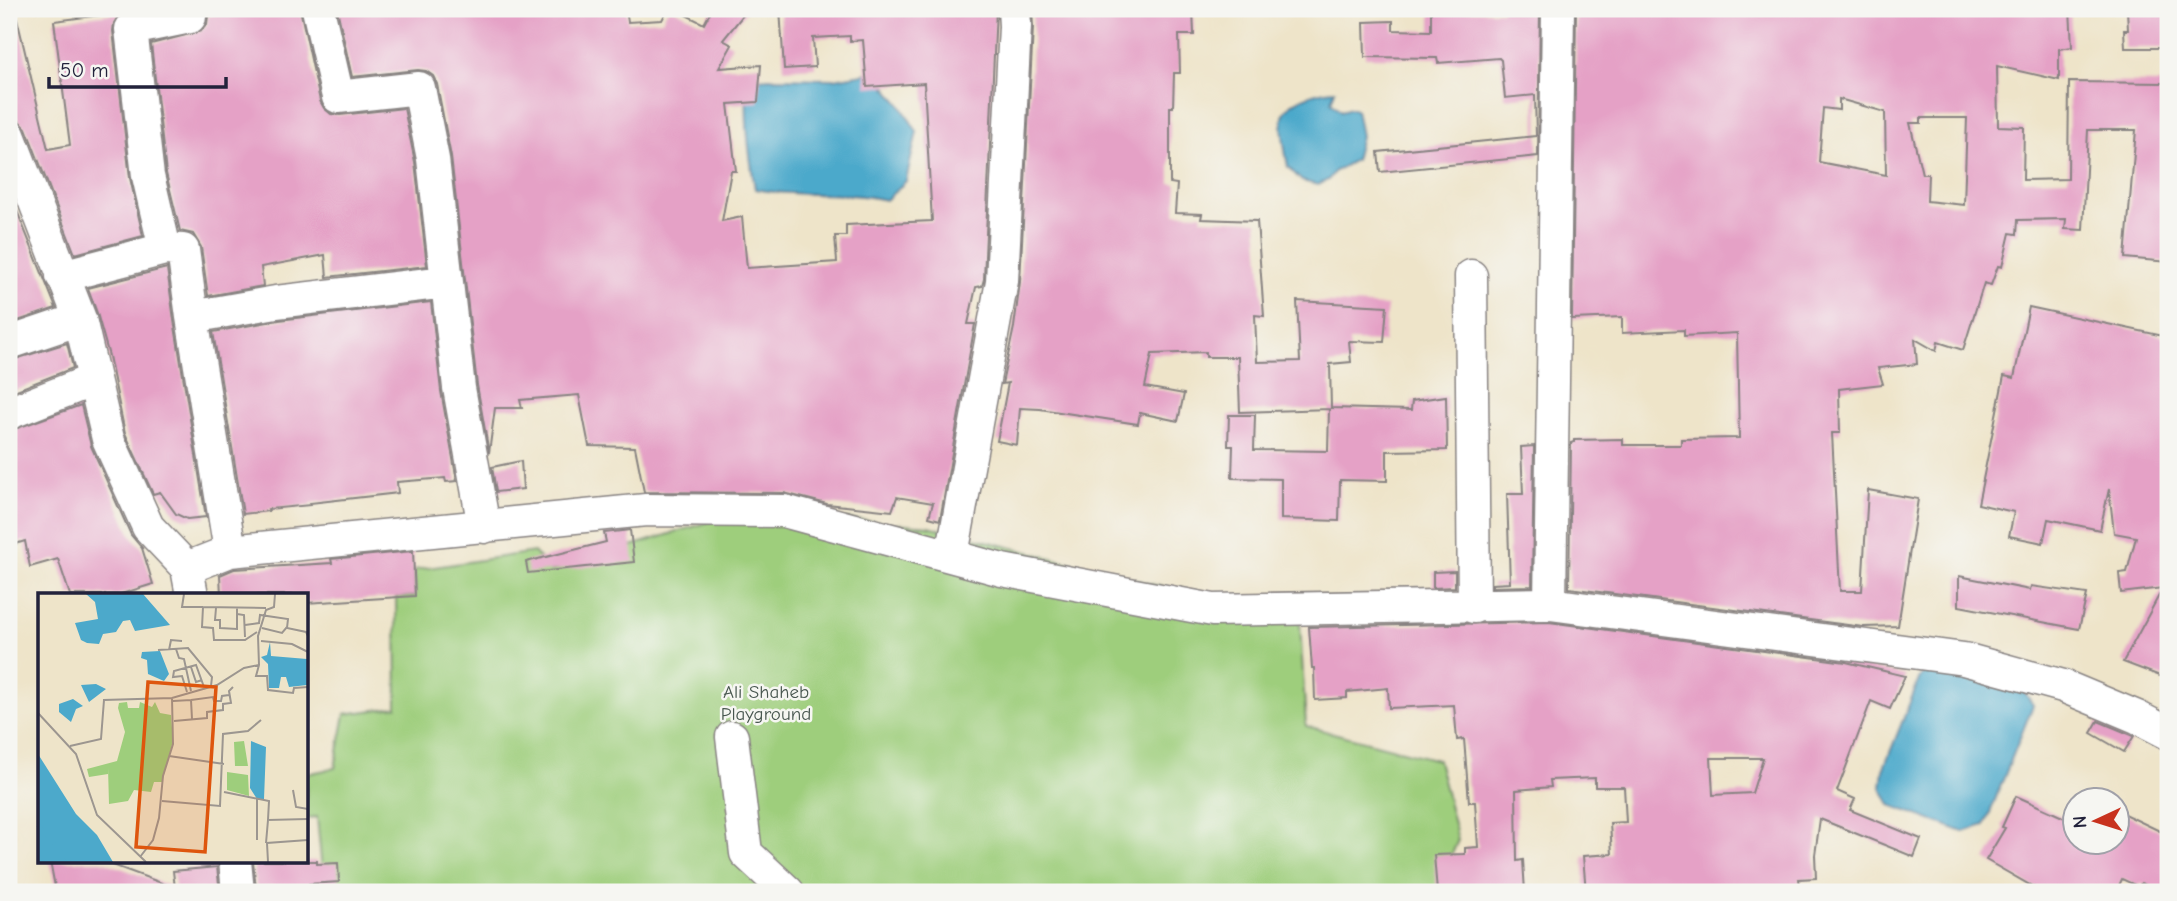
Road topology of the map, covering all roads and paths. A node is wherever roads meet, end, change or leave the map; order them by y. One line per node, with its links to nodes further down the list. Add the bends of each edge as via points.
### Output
1 (189, 9): 6 (street, via 190,17 131,29 148,176)
2 (318, 9): 9 (street, via 338,97 419,88 433,159)
3 (1014, 9): 17 (street, via 1002,281)
4 (1558, 9): 19 (street)
5 (11, 150): 7 (street)
6 (165, 249): 7 (street); 10 (street, via 183,250)
7 (62, 276): 11 (street)
8 (1471, 276): 20 (street)
9 (446, 282): 10 (street); 15 (street)
10 (192, 317): 16 (street)
11 (80, 319): 12 (street); 13 (street)
12 (9, 342)
13 (93, 380): 14 (street); 18 (street, via 108,439 148,527)
14 (9, 413)
15 (484, 527): 16 (street); 17 (street, via 646,510 784,510)
16 (230, 551): 18 (street)
17 (952, 555): 20 (street, via 1002,570 1213,610)
18 (190, 582)
19 (1550, 604): 20 (street); 21 (street, via 1964,659 2063,686)
20 (1474, 607)
21 (2168, 733)
22 (732, 737): 25 (street, via 746,853)
23 (235, 862): 24 (street)
24 (238, 892)
25 (788, 892)

